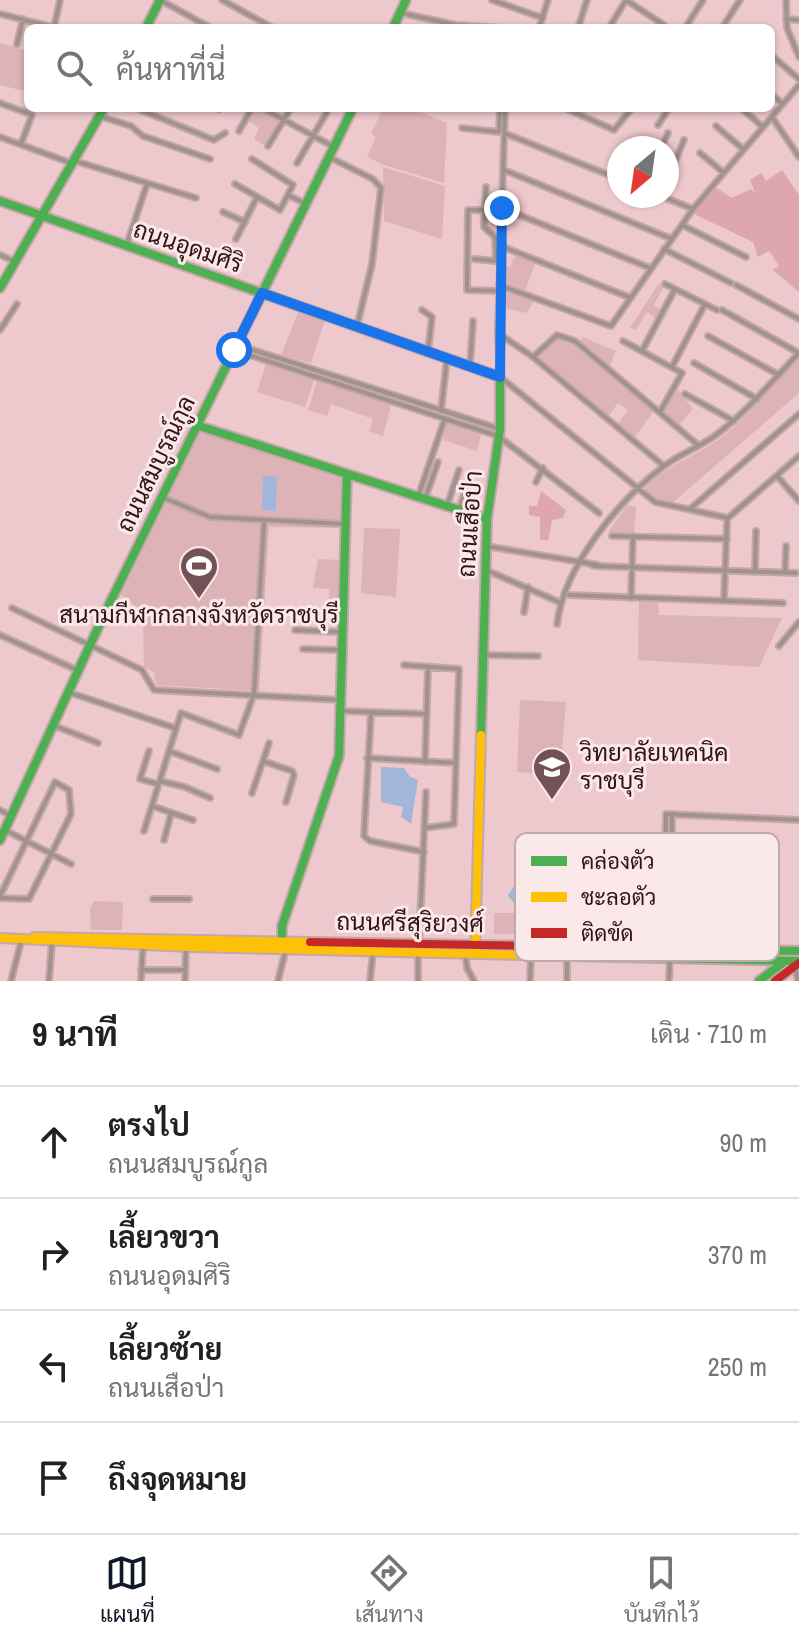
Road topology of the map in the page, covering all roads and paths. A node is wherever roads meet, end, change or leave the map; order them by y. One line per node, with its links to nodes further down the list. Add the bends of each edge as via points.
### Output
1 (60, 0): 19 (street)
2 (222, 0): 22 (street)
3 (406, 0): 12 (street)
4 (492, 0): 14 (street)
5 (548, 0): 14 (street)
6 (587, 0): 26 (street)
7 (626, 0): 27 (street); 28 (street)
8 (703, 0): 29 (street)
9 (740, 0): 30 (street)
10 (786, 0): 16 (street)
11 (158, 1): 20 (street); 21 (street)
12 (400, 13): 23 (street); 24 (street)
13 (0, 14): 15 (street)
14 (543, 18): 25 (street)
15 (23, 19): 18 (street); 31 (street)
16 (786, 19): 17 (street); 32 (street)
17 (799, 20)
18 (42, 24)
19 (54, 24)
20 (148, 24)
21 (203, 24)
22 (266, 24)
23 (395, 24)
24 (447, 24)
25 (541, 24)
26 (579, 24)
27 (611, 24)
28 (662, 24)
29 (688, 24)
30 (725, 24)
31 (17, 44)
32 (799, 57)
33 (775, 58): 34 (street)
34 (799, 79)
35 (799, 85): 38 (street)
36 (775, 97): 38 (street)
37 (0, 103): 66 (street, via 32,115)
38 (783, 104): 52 (street)
39 (101, 112): 74 (street, via 143,136); 76 (street)
40 (146, 112): 59 (street, via 214,140)
41 (250, 112): 58 (street)
42 (269, 112): 53 (street)
43 (288, 112): 53 (street)
44 (327, 112): 64 (street)
45 (351, 112): 68 (street, ถนนสมบูรณ์กูล)
46 (502, 112): 57 (street, via 499,132)
47 (503, 112): 60 (street, ถนนเสือป่า)
48 (574, 112): 49 (street, via 614,130)
49 (629, 112)
50 (666, 112): 54 (street)
51 (746, 112): 56 (street)
52 (772, 117): 56 (street); 73 (street)
53 (283, 120): 64 (street); 67 (street)
54 (658, 125)
55 (716, 126): 69 (street)
56 (763, 127): 69 (street)
57 (462, 128)
58 (239, 131)
59 (225, 133)
60 (504, 133): 78 (street, ถนนเสือป่า); 80 (street)
61 (668, 133): 62 (street)
62 (667, 136)
63 (0, 137): 66 (street)
64 (313, 137): 68 (street); 77 (street)
65 (684, 140): 70 (street)
66 (21, 144): 76 (street)
67 (268, 146)
68 (334, 147): 72 (street, ถนนสมบูรณ์กูล)
69 (743, 149): 79 (street)
70 (679, 152)
71 (700, 153): 79 (street)
72 (329, 157): 89 (street, ถนนสมบูรณ์กูล); 119 (street, via 381,188 372,264)
73 (799, 157)
74 (210, 159)
75 (252, 159): 84 (street, via 293,185)
76 (74, 163): 81 (street); 94 (street)
77 (297, 163)
78 (504, 170): 90 (street, ถนนเสือป่า); 98 (street)
79 (723, 173): 91 (street)
80 (607, 174)
81 (147, 184): 86 (street); 100 (street)
82 (235, 184): 85 (street)
83 (486, 187): 92 (street)
84 (288, 195): 85 (street, via 280,210); 89 (street)
85 (257, 197): 95 (street)
86 (196, 198)
87 (0, 201): 94 (street, ถนนอุดมศิริ)
88 (679, 203): 91 (street)
89 (306, 204): 112 (street, ถนนสมบูรณ์กูล)
90 (502, 208): 99 (street, ถนนเสือป่า); 107 (street)
91 (693, 209): 96 (street)
92 (486, 210): 105 (street, via 484,227 496,241); 110 (street, via 468,210 467,290)
93 (223, 212): 95 (street)
94 (43, 217): 100 (street, ถนนอุดมศิริ); 106 (street)
95 (245, 222): 97 (street)
96 (682, 225): 98 (street); 103 (street)
97 (236, 239)
98 (672, 239): 101 (street)
99 (501, 246): 105 (street, ถนนเสือป่า); 113 (street)
100 (126, 247): 112 (street, ถนนอุดมศิริ)
101 (664, 249): 107 (street); 117 (street)
102 (0, 255): 106 (street)
103 (746, 257)
104 (474, 259): 105 (street)
105 (498, 261): 110 (street, ถนนเสือป่า)
106 (17, 262): 109 (street)
107 (650, 268): 113 (street)
108 (665, 284): 111 (street)
109 (0, 288)
110 (499, 288): 113 (street, via 611,326); 121 (street, ถนนเสือป่า)
111 (675, 289): 115 (street); 125 (street)
112 (262, 293): 119 (street, ถนนอุดมศิริ); 124 (street, ถนนสมบูรณ์กูล)
113 (631, 298)
114 (17, 304): 120 (street)
115 (705, 304): 127 (street); 132 (street)
116 (422, 310): 126 (street, via 432,317)
117 (799, 319)
118 (473, 321): 131 (street)
119 (357, 327): 126 (street, ถนนอุดมศิริ)
120 (0, 330)
121 (498, 333): 128 (street); 134 (street, ถนนเสือป่า)
122 (708, 336): 133 (street)
123 (623, 341): 125 (street)
124 (235, 347): 138 (street); 138 (street); 141 (street, ถนนสมบูรณ์กูล)
125 (642, 351): 132 (street)
126 (428, 352): 129 (street, ถนนอุดมศิริ)
127 (799, 353): 133 (street)
128 (533, 357): 137 (street, via 551,338 569,338); 146 (street)
129 (447, 358): 131 (street, ถนนอุดมศิริ); 138 (street)
130 (694, 363): 136 (street)
131 (470, 365): 134 (street, ถนนอุดมศิริ)
132 (672, 367): 137 (street, via 682,376)
133 (779, 375): 136 (street)
134 (500, 377): 142 (street, ถนนเสือป่า); 153 (street)
135 (685, 394): 140 (street)
136 (757, 399): 140 (street)
137 (660, 412): 143 (street)
138 (443, 414): 142 (street); 155 (street)
139 (799, 414): 158 (street)
140 (734, 421): 143 (street)
141 (196, 425): 150 (street); 154 (street, ถนนสมบูรณ์กูล)
142 (499, 432): 147 (street); 161 (street, ถนนเสือป่า)
143 (698, 445): 146 (street)
144 (799, 456): 151 (street)
145 (438, 462): 155 (street)
146 (664, 466): 153 (street)
147 (543, 468): 152 (street); 160 (street)
148 (459, 470): 157 (street)
149 (471, 473): 159 (street)
150 (347, 474): 155 (street); 164 (street)
151 (776, 475): 156 (street); 158 (street, via 728,518)
152 (536, 482)
153 (637, 488): 158 (street, via 661,505); 171 (street)
154 (162, 497): 162 (street, via 198,515); 191 (street, ถนนสมบูรณ์กูล)
155 (421, 498): 157 (street)
156 (799, 501)
157 (447, 506): 159 (street)
158 (690, 509)
159 (459, 510): 161 (street)
160 (599, 513)
161 (487, 519): 169 (street, ถนนเสือป่า)
162 (264, 522): 164 (street); 201 (street)
163 (727, 522): 168 (street)
164 (345, 524): 189 (street)
165 (756, 531): 175 (street)
166 (612, 536): 167 (street)
167 (633, 536): 168 (street); 172 (street)
168 (727, 539): 174 (street)
169 (486, 546): 171 (street); 173 (street, ถนนเสือป่า)
170 (786, 546): 176 (street)
171 (581, 561): 172 (street); 182 (street)
172 (631, 567): 174 (street); 180 (street)
173 (486, 570): 178 (street); 195 (street, ถนนเสือป่า)
174 (725, 570): 175 (street); 181 (street)
175 (755, 571): 176 (street)
176 (785, 572): 177 (street)
177 (796, 573)
178 (528, 587): 182 (street); 185 (street)
179 (569, 595): 180 (street)
180 (631, 598): 181 (street)
181 (724, 601): 183 (street)
182 (559, 602): 187 (street)
183 (783, 603)
184 (12, 608): 191 (street)
185 (524, 612)
186 (799, 622): 192 (street)
187 (557, 624)
188 (295, 630): 189 (street)
189 (341, 632): 194 (street)
190 (0, 635): 199 (street)
191 (91, 646): 199 (street, ถนนสมบูรณ์กูล); 201 (street, via 142,670 154,690)
192 (779, 646)
193 (303, 649): 194 (street)
194 (341, 650): 202 (street)
195 (483, 655): 196 (street); 248 (street, ถนนเสือป่า)
196 (538, 656)
197 (404, 665): 198 (street)
198 (428, 667): 205 (street); 215 (street, via 459,669)
199 (79, 671): 200 (street, ถนนสมบูรณ์กูล)
200 (68, 692): 206 (street, ถนนสมบูรณ์กูล); 207 (street)
201 (254, 694): 202 (street); 207 (street, via 239,735 181,713)
202 (340, 700): 203 (street)
203 (340, 711): 204 (street); 244 (street, via 334,778 282,926)
204 (371, 713): 205 (street); 212 (street)
205 (427, 714): 214 (street)
206 (53, 725): 208 (street); 225 (street, ถนนสมบูรณ์กูล)
207 (175, 728): 211 (street)
208 (98, 743)
209 (269, 743): 213 (street)
210 (149, 751): 217 (street, via 140,779)
211 (169, 751): 216 (street); 217 (street)
212 (367, 758): 214 (street); 235 (street, via 364,836)
213 (263, 761): 219 (street); 221 (street, via 292,771)
214 (425, 762): 215 (street)
215 (456, 763): 228 (street, via 454,824)
216 (217, 769)
217 (159, 782): 220 (street); 222 (street)
218 (426, 792): 228 (street)
219 (252, 793)
220 (210, 798)
221 (286, 802)
222 (152, 806): 224 (street); 230 (street)
223 (0, 810): 225 (street)
224 (171, 814): 226 (street); 233 (street)
225 (11, 816): 229 (street, ถนนสมบูรณ์กูล)
226 (193, 820)
227 (799, 820): 231 (street, via 669,814)
228 (424, 828): 235 (street)
229 (5, 830): 232 (street, ถนนสมบูรณ์กูล); 234 (street)
230 (144, 831)
231 (669, 833)
232 (0, 840)
233 (164, 840)
234 (27, 841): 236 (street); 236 (street, via 55,782 69,790 71,814); 238 (street)
235 (424, 852): 247 (street)
236 (53, 853): 237 (street); 238 (street, via 29,899)
237 (71, 864)
238 (0, 897)
239 (153, 899): 240 (street)
240 (189, 899)
241 (0, 938): 242 (street, ถนนศรีสุริยวงศ์)
242 (22, 938): 243 (street, ถนนศรีสุริยวงศ์); 244 (street, ถนนศรีสุริยวงศ์); 261 (street)
243 (52, 941): 245 (street, ถนนศรีสุริยวงศ์); 262 (street)
244 (284, 944): 246 (street, ถนนศรีสุริยวงศ์); 247 (street, ถนนศรีสุริยวงศ์); 250 (street, ถนนศรีสุริยวงศ์); 265 (street)
245 (143, 945): 246 (street, ถนนศรีสุริยวงศ์); 258 (street)
246 (186, 946): 259 (street)
247 (419, 948): 248 (street, ถนนศรีสุริยวงศ์); 250 (street, ถนนศรีสุริยวงศ์); 251 (street, ถนนศรีสุริยวงศ์); 266 (street)
248 (475, 948): 249 (street, ถนนศรีสุริยวงศ์); 251 (street, ถนนศรีสุริยวงศ์); 252 (street, ถนนศรีสุริยวงศ์)
249 (515, 949)
250 (373, 950): 260 (street)
251 (465, 952): 267 (street)
252 (515, 952)
253 (798, 958): 255 (street); 271 (street); 272 (street)
254 (779, 960): 255 (street, ถนนศรีสุริยวงศ์)
255 (786, 960): 270 (street)
256 (531, 961): 268 (street)
257 (668, 961): 269 (street)
258 (141, 970): 259 (street); 263 (street)
259 (185, 970): 264 (street)
260 (370, 980)
261 (11, 981)
262 (49, 981)
263 (141, 981)
264 (185, 981)
265 (278, 981)
266 (418, 981)
267 (474, 981)
268 (530, 981)
269 (669, 981)
270 (759, 981)
271 (775, 981)
272 (798, 981)

